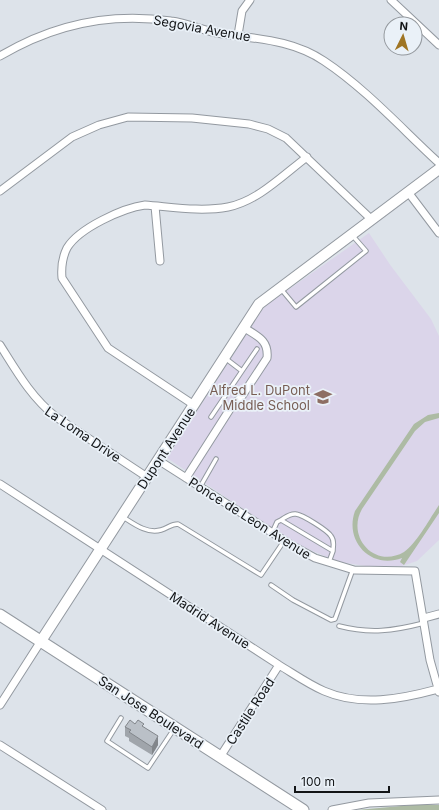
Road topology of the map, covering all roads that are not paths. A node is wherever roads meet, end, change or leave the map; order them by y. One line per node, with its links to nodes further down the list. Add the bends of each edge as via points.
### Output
1 (250, 0): 3 (street, via 242,11)
2 (391, 0): 4 (street)
3 (238, 36): 5 (street, Segovia Avenue, via 171,21 118,18 58,29); 7 (street, Segovia Avenue, via 287,43 324,60)
4 (439, 45)
5 (0, 56)
6 (307, 157): 9 (street, via 286,138 268,129 249,124 192,118 128,117 99,124 72,137); 11 (street, via 260,193 229,207 207,209); 12 (street)
7 (439, 164)
8 (439, 169): 10 (street, Dupont Avenue)
9 (0, 191)
10 (408, 192): 12 (street, Dupont Avenue); 13 (street)
11 (155, 206): 15 (street); 22 (street, via 136,206 108,218 74,240 60,266 62,278 108,348)
12 (371, 219): 14 (street, Dupont Avenue)
13 (439, 233)
14 (351, 234): 16 (street, Dupont Avenue); 16 (lane, via 366,251 296,307)
15 (160, 261)
16 (280, 287): 17 (street, Dupont Avenue, via 259,304)
17 (244, 328): 20 (street, Dupont Avenue); 27 (street, via 265,343 268,350 267,358 242,396 230,409)
18 (0, 345): 26 (street, La Loma Drive, via 30,393 43,407)
19 (257, 348): 21 (lane)
20 (224, 358): 21 (lane); 22 (street, Dupont Avenue)
21 (242, 370): 23 (lane)
22 (194, 405): 25 (street, Dupont Avenue)
23 (211, 417)
24 (216, 459): 29 (lane)
25 (158, 460): 26 (street, Dupont Avenue); 27 (street, Ponce de Leon Avenue)
26 (147, 477): 30 (street, Dupont Avenue)
27 (186, 478): 29 (street, Ponce de Leon Avenue)
28 (0, 484): 34 (street, Madrid Avenue)
29 (200, 487): 32 (street, Ponce de Leon Avenue)
30 (122, 517): 33 (lane, via 141,528 154,531 178,524 261,575); 34 (street, Dupont Avenue)
31 (281, 520): 32 (lane, via 277,522); 35 (lane); 35 (lane, via 295,514 315,524 331,535 334,541)
32 (272, 533): 33 (street, Ponce de Leon Avenue)
33 (284, 541): 36 (street, Ponce de Leon Avenue, via 315,558)
34 (100, 549): 43 (street, Dupont Avenue); 44 (street, Madrid Avenue)
35 (333, 551): 36 (lane)
36 (329, 562): 37 (street, Ponce de Leon Avenue)
37 (353, 569): 38 (lane, via 336,619 331,620 292,600); 41 (street, Ponce de Leon Avenue, via 415,571)
38 (271, 585)
39 (439, 614): 41 (street)
40 (0, 615): 43 (main road, San Jose Boulevard)
41 (424, 620): 42 (lane, via 373,632); 45 (street, Ponce de Leon Avenue)
42 (339, 626)
43 (41, 641): 46 (street); 48 (main road, San Jose Boulevard)
44 (279, 665): 45 (street, Madrid Avenue, via 326,692 343,696 388,700); 50 (street, Castile Road)
45 (438, 691)
46 (0, 705)
47 (121, 718): 48 (lane, via 107,741 148,768)
48 (175, 727): 50 (main road, San Jose Boulevard)
49 (0, 745): 52 (street)
50 (220, 757): 53 (main road, San Jose Boulevard)
51 (439, 800): 54 (street, via 369,803)
52 (102, 810)
53 (303, 810)
54 (332, 810)

